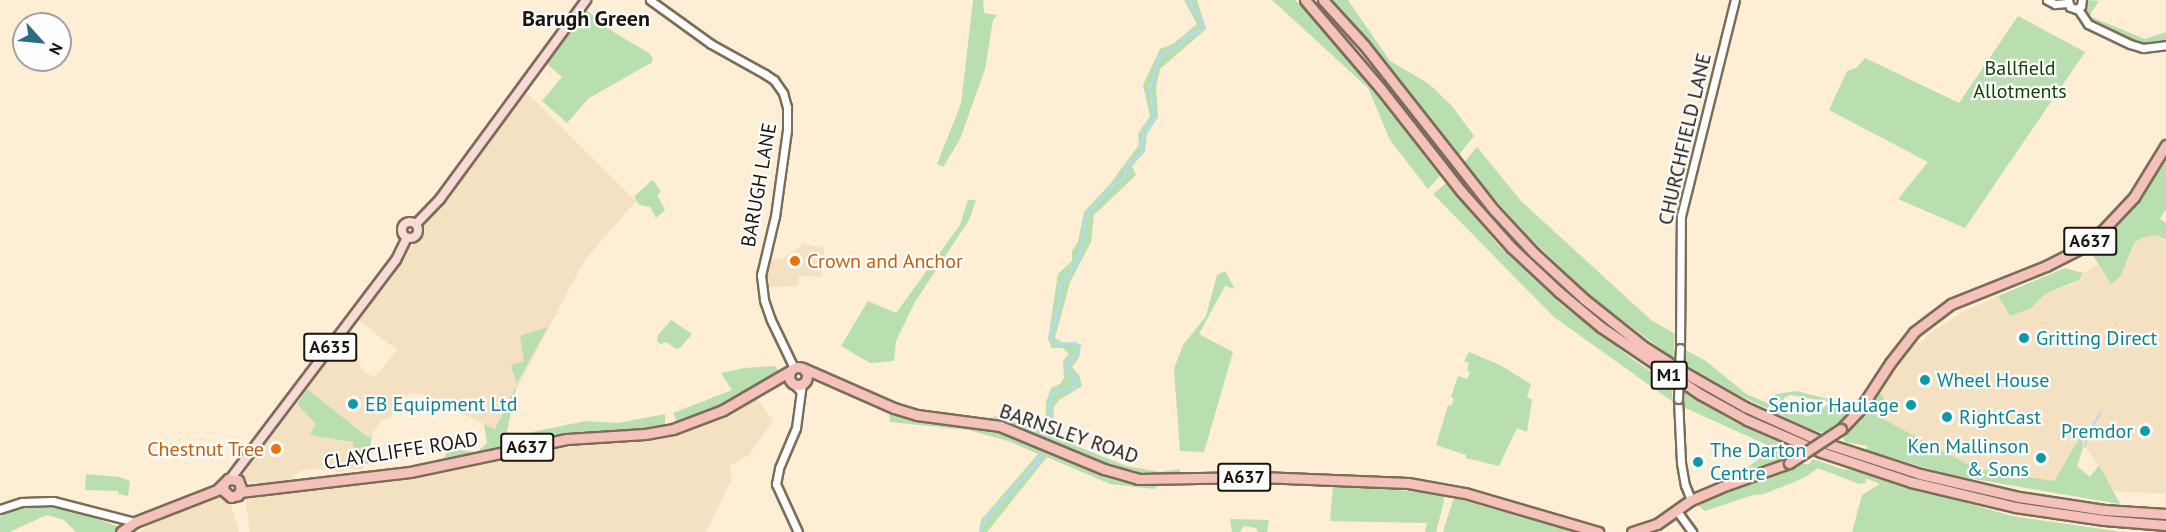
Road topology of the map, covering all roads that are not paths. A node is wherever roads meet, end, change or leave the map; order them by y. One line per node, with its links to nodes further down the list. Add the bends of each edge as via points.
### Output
1 (586, 0): 12 (main road, via 440,199)
2 (650, 0): 14 (street, BARUGH LANE, via 711,44 765,74 783,93 787,130 761,282 771,320)
3 (1305, 0): 22 (highway, M1, via 1512,248 1601,327 1700,394 1812,449 1911,482 2015,507)
4 (1323, 0): 20 (highway, M1, via 1534,253 1643,346 1711,388 1825,443 1920,474 2019,497 2104,510)
5 (1735, 0): 17 (street, CHURCHFIELD LANE, bridge, via 1681,216 1678,399 1681,463)
6 (2047, 0): 8 (street, via 2055,4)
7 (2082, 0): 9 (street)
8 (2068, 2): 9 (street, via 2071,8)
9 (2078, 9): 10 (street, via 2088,24 2130,45)
10 (2166, 45)
11 (2166, 145): 17 (highway, A637, bridge, via 2134,196 2079,249 1951,304 1914,332 1841,429 1789,463)
12 (416, 224): 13 (main road, via 417,234); 13 (main road, via 404,224 402,232)
13 (407, 237): 15 (main road, A635, via 396,260 247,456)
14 (797, 378): 15 (highway, CLAYCLIFFE ROAD / A637, via 778,379 723,410 658,432 567,439 410,472 267,488); 24 (street, via 796,428 776,484); 25 (highway, BARNSLEY ROAD / A637, via 818,376 905,412 1000,426 1104,470 1138,479 1260,477 1408,483 1465,493)
15 (238, 484): 16 (highway, A635); 16 (highway, A635, via 235,496)
16 (224, 490): 21 (highway, A635)
17 (1691, 500): 19 (highway, A637)
18 (0, 509): 21 (street, via 32,501 67,503)
19 (1677, 511): 26 (highway, A637, via 1657,524); 27 (street)
20 (2166, 514)
21 (135, 522): 23 (highway, A635)
22 (2166, 525)
23 (121, 532)
24 (798, 532)
25 (1598, 532)
26 (1632, 532)
27 (1692, 532)

